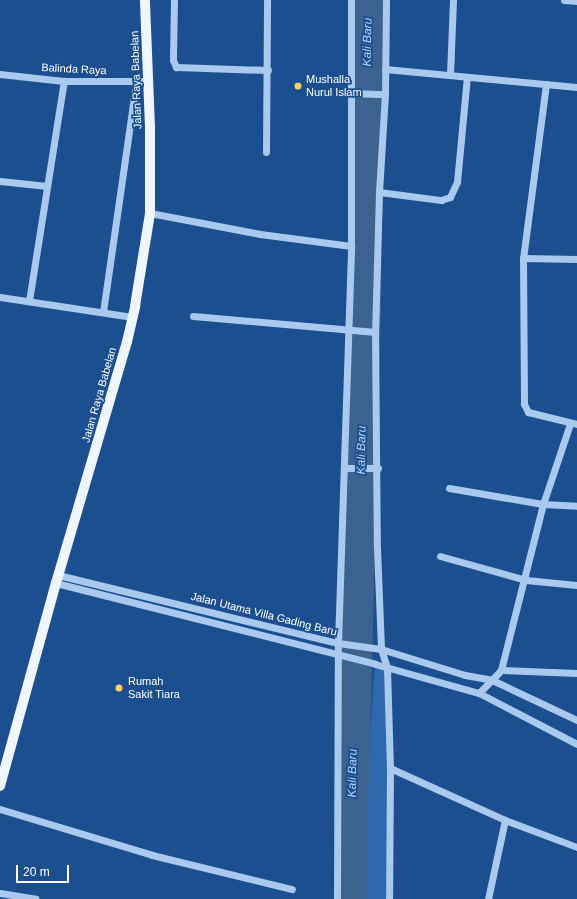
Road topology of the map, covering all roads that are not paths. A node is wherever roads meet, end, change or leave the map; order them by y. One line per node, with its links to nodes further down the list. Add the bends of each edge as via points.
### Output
1 (145, 0): 15 (main road, Jalan Raya Babelan)
2 (174, 0): 10 (street, via 173,60 176,67)
3 (267, 0): 10 (street)
4 (351, 0): 18 (street)
5 (386, 0): 9 (street)
6 (453, 0): 12 (street)
7 (564, 0): 8 (street)
8 (577, 1)
9 (385, 69): 12 (street); 19 (street)
10 (268, 70): 20 (street)
11 (0, 74): 14 (street, Balinda Raya)
12 (450, 75): 13 (street)
13 (468, 77): 16 (street); 23 (street, via 457,182 450,197 441,200)
14 (64, 81): 15 (street, Balinda Raya); 22 (street)
15 (141, 82): 24 (main road, Jalan Raya Babelan, via 150,128); 30 (street)
16 (546, 84): 17 (street); 26 (street)
17 (577, 87)
18 (354, 93): 19 (street); 25 (street)
19 (383, 94): 23 (street)
20 (266, 152)
21 (0, 181): 22 (street)
22 (47, 186): 29 (street)
23 (379, 192): 34 (street)
24 (150, 213): 25 (street, via 260,234); 32 (main road, Jalan Raya Babelan)
25 (351, 246): 33 (street)
26 (523, 258): 27 (street); 35 (street, via 524,407 528,412)
27 (577, 259)
28 (0, 297): 29 (street)
29 (29, 301): 30 (street)
30 (103, 312): 32 (street)
31 (193, 316): 33 (street)
32 (132, 317): 42 (main road, Jalan Raya Babelan, via 127,342)
33 (350, 330): 34 (street); 36 (street)
34 (374, 332): 37 (street)
35 (573, 424): 39 (street)
36 (348, 468): 37 (street); 45 (street)
37 (376, 468): 46 (street)
38 (449, 488): 39 (street)
39 (543, 504): 40 (street); 43 (street)
40 (577, 506)
41 (440, 556): 43 (street)
42 (57, 579): 45 (street, Jalan Utama Villa Gading Baru); 47 (street, Jalan Utama Villa Gading Baru); 56 (main road, Jalan Raya Babelan)
43 (526, 580): 44 (street); 49 (street)
44 (577, 585)
45 (338, 643): 46 (street, Jalan Utama Villa Gading Baru); 47 (street)
46 (378, 649): 48 (street); 51 (street, Jalan Utama Villa Gading Baru, via 465,675)
47 (339, 656): 48 (street, Jalan Utama Villa Gading Baru); 63 (street)
48 (387, 668): 52 (street); 55 (street)
49 (501, 670): 50 (street); 51 (street)
50 (577, 674)
51 (492, 680): 52 (street); 53 (street, Jalan Utama Villa Gading Baru)
52 (479, 693): 54 (street)
53 (577, 720)
54 (577, 744)
55 (390, 768): 58 (street); 64 (street)
56 (0, 786)
57 (0, 810): 60 (street, via 152,855)
58 (505, 820): 59 (street); 65 (street)
59 (577, 847)
60 (292, 889)
61 (0, 893): 62 (street)
62 (36, 899)
63 (337, 899)
64 (389, 899)
65 (488, 899)

